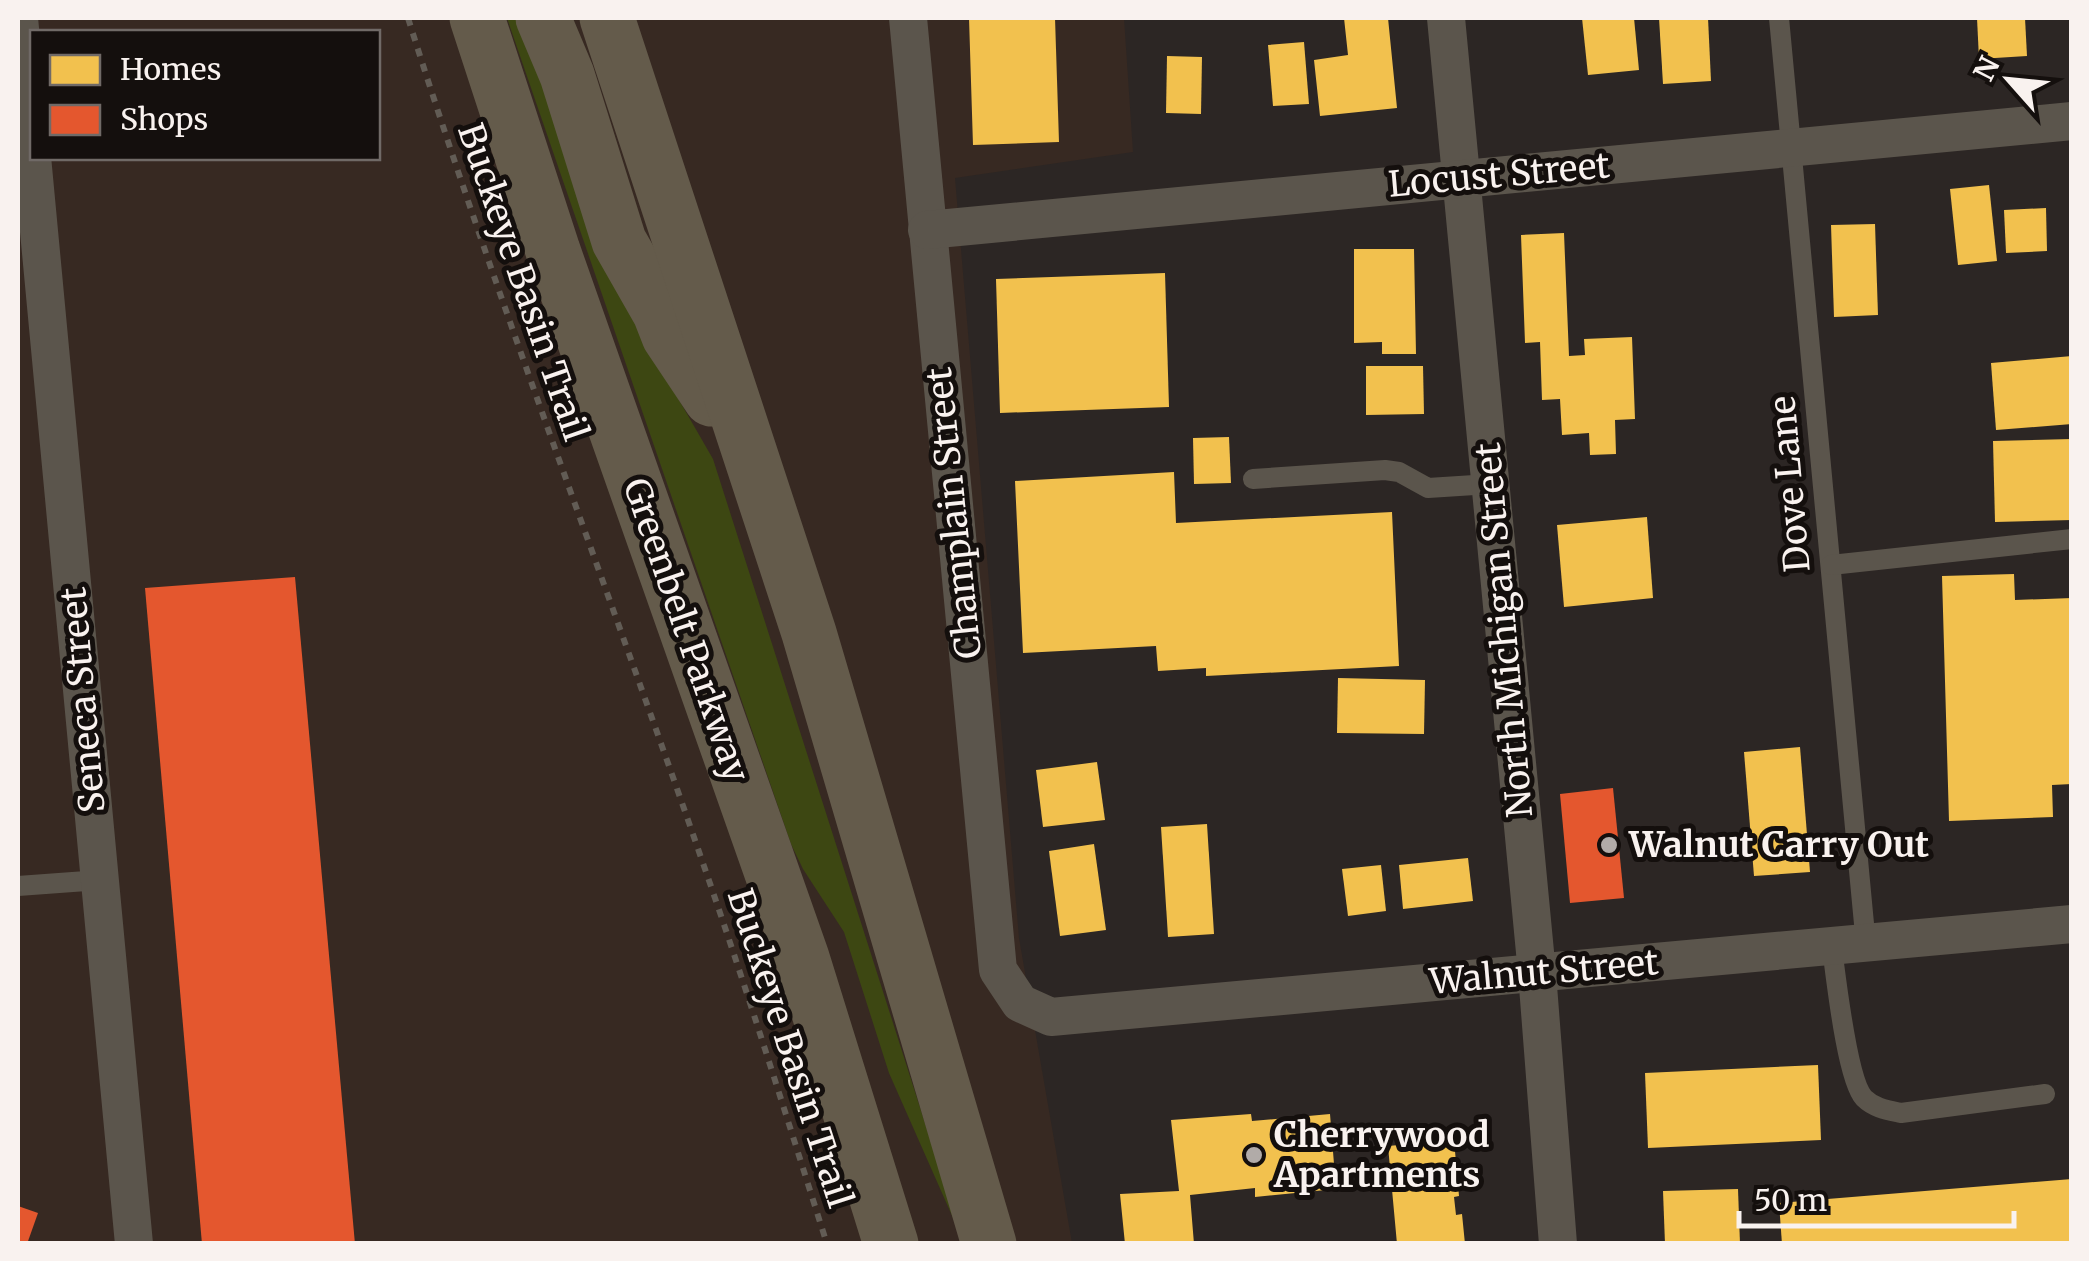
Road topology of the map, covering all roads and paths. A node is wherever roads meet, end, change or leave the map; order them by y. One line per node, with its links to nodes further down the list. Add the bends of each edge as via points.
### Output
1 (19, 18): 10 (street, Seneca Street)
2 (408, 18): 28 (path, Buckeye Basin Trail, via 705,869)
3 (478, 18): 29 (main road, Greenbelt Parkway, via 553,252 802,958)
4 (543, 18): 15 (main road, via 620,240 669,336)
5 (607, 18): 15 (main road)
6 (908, 18): 14 (street, Champlain Street)
7 (1446, 18): 13 (street, North Michigan Street)
8 (1779, 18): 11 (lane, Dove Lane)
9 (2072, 121): 11 (street, Locust Street)
10 (30, 135)
11 (1791, 148): 13 (street, Locust Street); 19 (lane, Dove Lane)
12 (32, 160): 20 (street, Seneca Street)
13 (1462, 179): 14 (street, Locust Street); 17 (street, North Michigan Street)
14 (927, 230): 25 (street, Champlain Street, via 998,970)
15 (750, 455): 30 (main road)
16 (1253, 479): 17 (lane, via 1386,470 1428,488)
17 (1490, 484): 24 (street, North Michigan Street)
18 (2072, 539): 19 (lane)
19 (1831, 565): 23 (lane, Dove Lane)
20 (100, 880): 21 (lane); 27 (street, Seneca Street)
21 (18, 886)
22 (2072, 924): 23 (street, Walnut Street)
23 (1849, 946): 24 (street, Walnut Street); 26 (lane, Dove Lane, via 1848,1050 1861,1096 1901,1113)
24 (1537, 973): 25 (street, Walnut Street, via 1051,1017); 31 (street, North Michigan Street)
25 (1020, 1003)
26 (2045, 1094)
27 (134, 1244)
28 (827, 1244)
29 (891, 1244)
30 (989, 1244)
31 (1558, 1244)

